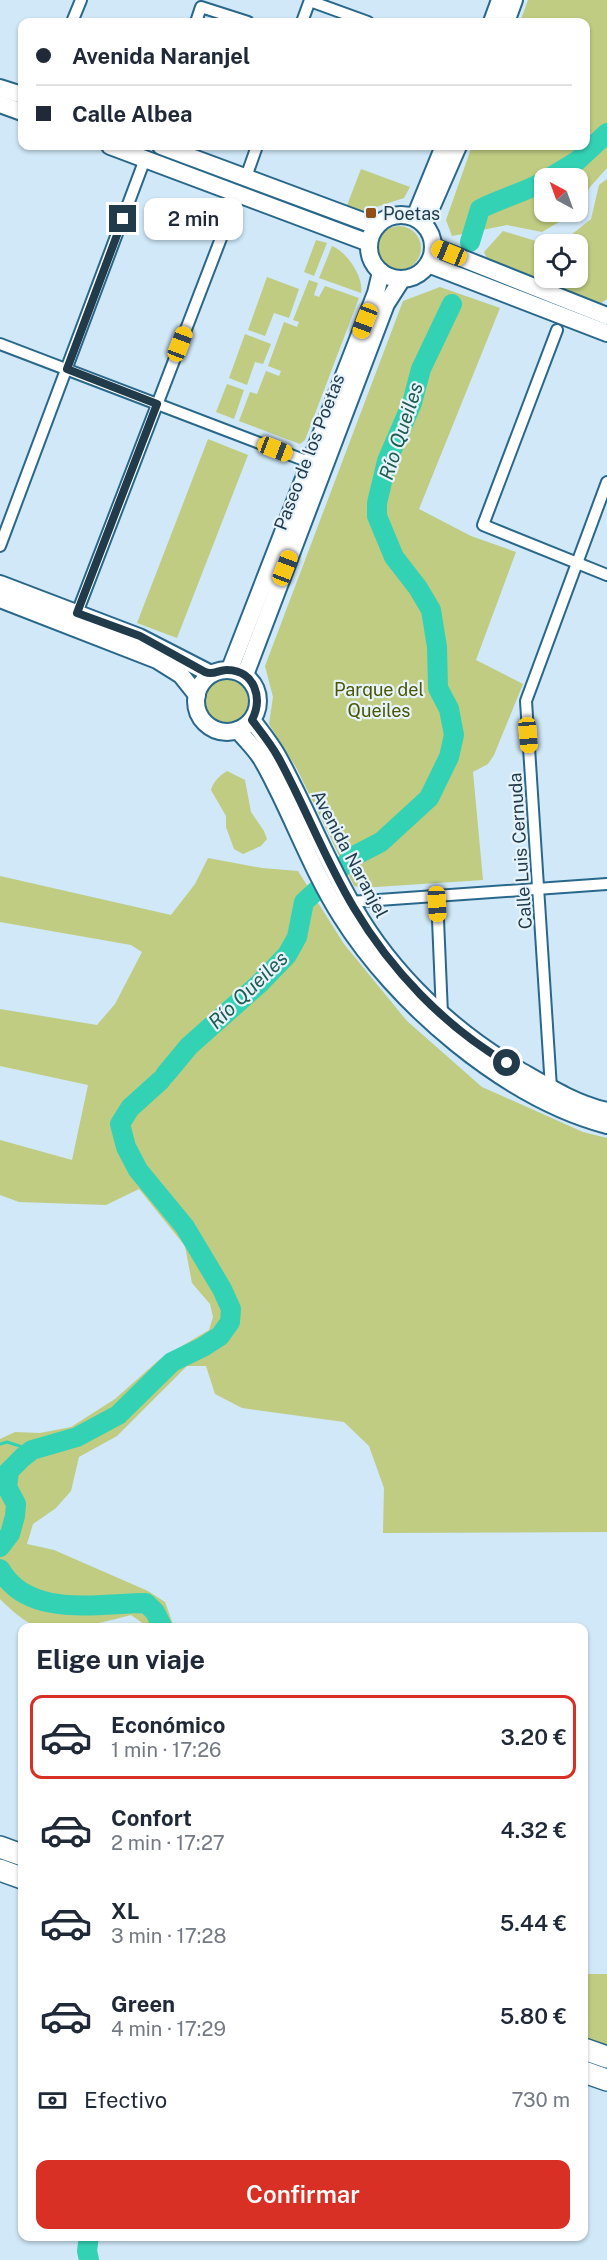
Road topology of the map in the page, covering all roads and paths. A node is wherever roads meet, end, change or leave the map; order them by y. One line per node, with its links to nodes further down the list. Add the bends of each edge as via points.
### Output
1 (81, 0): 5 (street)
2 (310, 0): 8 (street); 9 (street)
3 (500, 0): 10 (street)
4 (514, 0): 11 (street)
5 (74, 18)
6 (197, 18): 7 (street, via 201,7)
7 (235, 18)
8 (303, 18)
9 (357, 18)
10 (493, 18)
11 (507, 18)
12 (0, 88): 13 (street)
13 (18, 94)
14 (0, 104): 15 (street)
15 (18, 111)
16 (121, 150): 21 (street)
17 (172, 150): 22 (street)
18 (256, 150): 22 (street)
19 (443, 150): 24 (street)
20 (456, 150): 24 (street)
21 (145, 159): 23 (street); 35 (street)
22 (246, 177): 25 (street)
23 (238, 194): 26 (street); 36 (street)
24 (420, 221): 25 (street, via 405,214 394,215); 27 (street, via 429,231)
25 (376, 226): 26 (street)
26 (369, 243): 29 (street, via 374,264)
27 (434, 247): 28 (street); 31 (street)
28 (428, 264): 30 (street, via 421,272); 33 (street)
29 (381, 272): 30 (street); 37 (street, Paseo de los Poetas)
30 (402, 279): 45 (street, Paseo de los Poetas, via 386,304)
31 (607, 316)
32 (557, 330): 40 (street, via 483,525)
33 (607, 333)
34 (0, 344): 35 (street)
35 (67, 369): 36 (street); 39 (street)
36 (157, 404): 37 (street); 44 (street)
37 (309, 462): 45 (street, Paseo de los Poetas)
38 (607, 482): 40 (street, Calle Luis Cernuda)
39 (0, 546)
40 (576, 563): 41 (street); 52 (street, Calle Luis Cernuda, via 526,701)
41 (607, 575)
42 (0, 584): 44 (street)
43 (0, 599): 47 (street, via 157,660 181,675)
44 (77, 613): 46 (street, via 140,636)
45 (237, 672): 46 (street); 48 (street, via 257,691 257,711)
46 (211, 675): 47 (street)
47 (197, 695): 49 (street, via 196,706 209,726 220,731)
48 (252, 720): 49 (street); 50 (street, Avenida Naranjel, via 278,756)
49 (238, 730): 50 (street, Avenida Naranjel, via 261,757)
50 (319, 857): 54 (street, Avenida Naranjel)
51 (607, 884): 52 (street)
52 (539, 890): 53 (street); 56 (street, Calle Luis Cernuda)
53 (436, 896): 54 (street); 55 (street)
54 (346, 909): 55 (street, Avenida Naranjel); 58 (street, Avenida Naranjel, via 377,965 424,1016 481,1062 537,1096)
55 (442, 1015): 56 (street, Avenida Naranjel, via 489,1052)
56 (551, 1088): 57 (street, Avenida Naranjel, via 594,1109)
57 (607, 1111)
58 (607, 1125)
59 (0, 1847): 60 (highway)
60 (18, 1854)
61 (0, 1870): 62 (highway)
62 (18, 1877)
63 (588, 2050): 64 (highway)
64 (607, 2057)
65 (588, 2073): 66 (highway)
66 (607, 2080)

